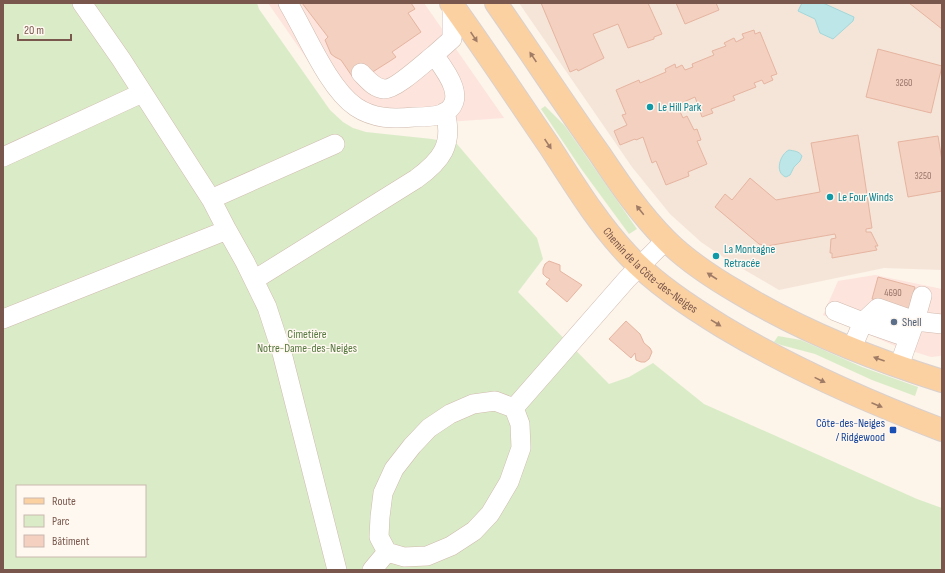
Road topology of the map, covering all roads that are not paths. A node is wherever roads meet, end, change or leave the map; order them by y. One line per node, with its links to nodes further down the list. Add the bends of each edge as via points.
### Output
1 (82, 3): 7 (lane)
2 (288, 3): 8 (lane, via 327,73 356,107 386,119 432,116)
3 (496, 3): 13 (main road, one-way to 3, via 629,196)
4 (452, 4): 5 (lane, via 452,39); 14 (main road, Chemin de la Côte-des-Neiges, one-way to 14, via 587,202)
5 (434, 56): 6 (lane, via 388,89 372,84); 8 (lane, via 455,89 452,105)
6 (361, 73)
7 (142, 93): 10 (lane); 11 (lane)
8 (445, 112): 15 (lane, via 446,141 442,155 432,166 416,179)
9 (335, 144): 11 (lane)
10 (3, 157)
11 (211, 199): 12 (lane)
12 (227, 230): 15 (lane); 18 (lane)
13 (666, 240): 14 (lane); 22 (main road, one-way to 13, via 794,323 745,297 703,271)
14 (639, 266): 25 (lane); 26 (main road, Chemin de la Côte-des-Neiges, one-way to 26, via 676,297 773,356 854,396)
15 (254, 280): 28 (lane, via 267,307 282,354)
16 (922, 296): 21 (lane)
17 (836, 311): 19 (lane)
18 (3, 319)
19 (864, 322): 21 (lane); 21 (lane, via 879,305); 22 (lane)
20 (942, 324): 21 (lane)
21 (912, 329): 23 (lane)
22 (852, 348): 23 (main road, one-way to 22)
23 (899, 366): 24 (main road)
24 (942, 381)
25 (514, 408): 27 (lane, via 520,424 521,448 508,482 490,514 474,531 451,546 427,556 404,557); 27 (lane, via 495,401 473,404 450,414 429,428 412,446 394,469 383,493 379,537)
26 (942, 429)
27 (388, 552): 29 (lane)
28 (337, 570)
29 (372, 570)

